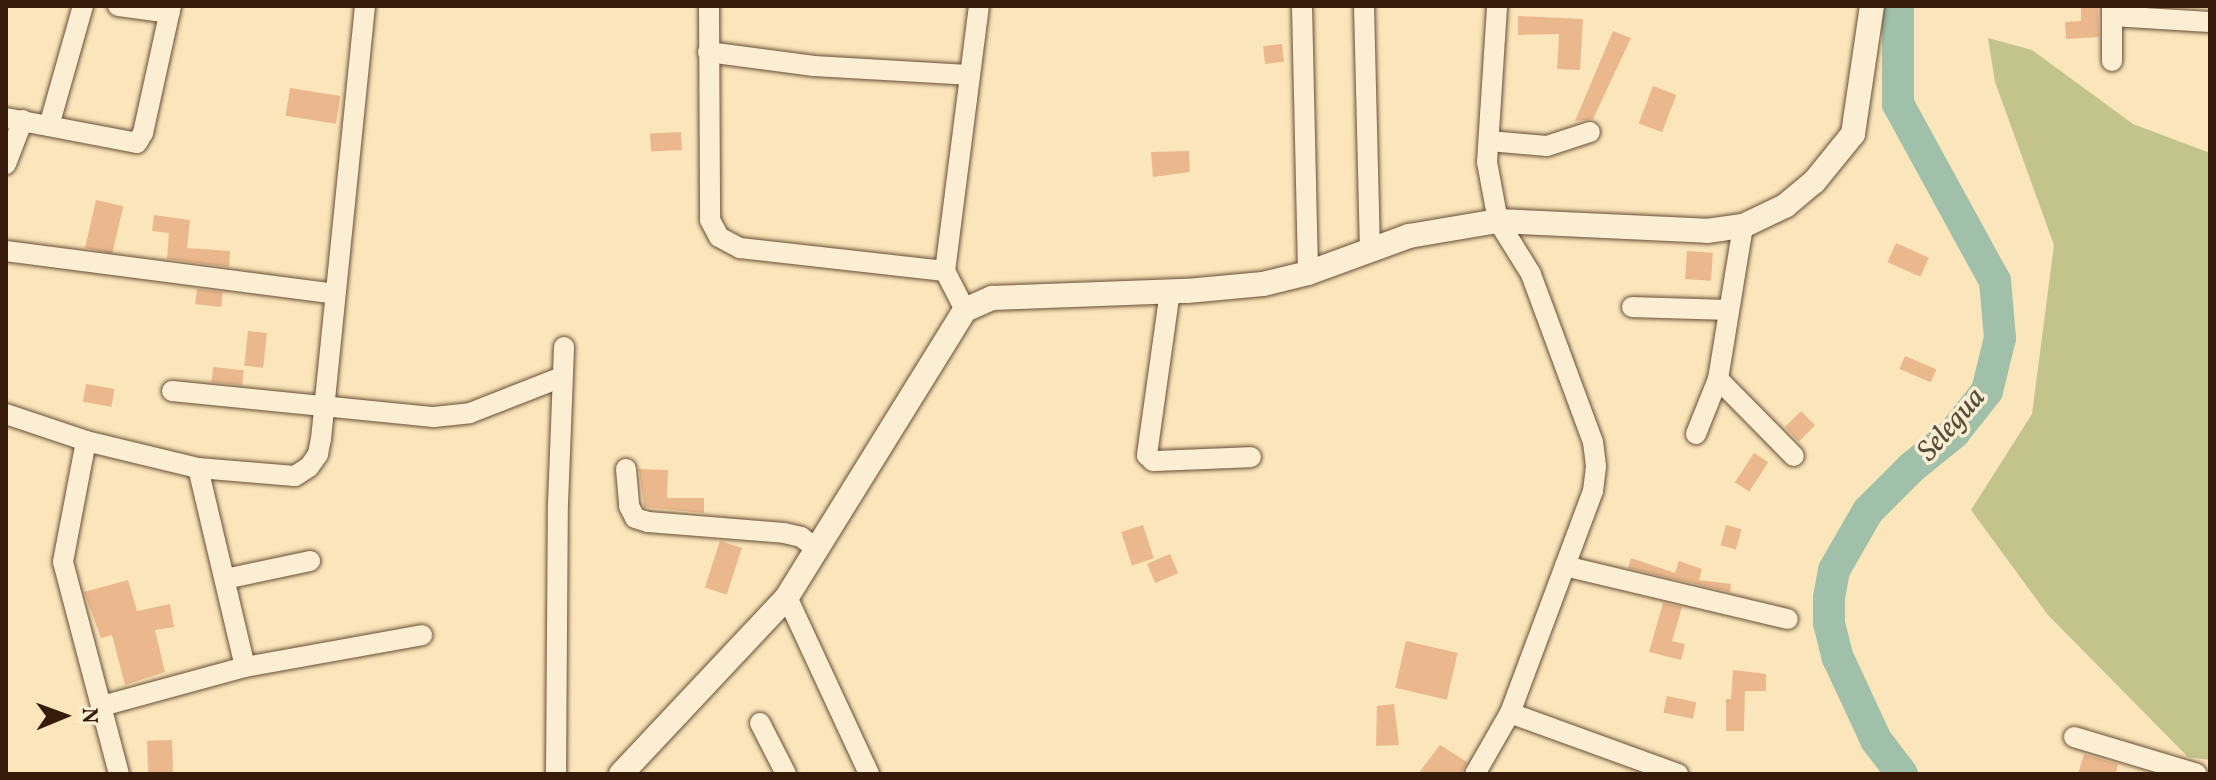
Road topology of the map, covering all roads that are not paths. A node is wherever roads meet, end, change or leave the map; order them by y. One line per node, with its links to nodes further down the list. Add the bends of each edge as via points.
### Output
1 (83, 6): 17 (street)
2 (118, 6): 10 (street)
3 (365, 6): 28 (street)
4 (709, 6): 13 (street)
5 (979, 6): 15 (street)
6 (1302, 6): 26 (street)
7 (1364, 6): 23 (street)
8 (1497, 6): 19 (street)
9 (1872, 6): 22 (street, via 1853,134 1814,182 1785,206)
10 (170, 10): 17 (street, via 137,143)
11 (2112, 11): 12 (street); 14 (street)
12 (2202, 16)
13 (708, 52): 15 (street, via 814,66); 25 (street, via 710,220 719,237 740,248)
14 (2112, 61)
15 (968, 75): 25 (street)
16 (14, 119): 17 (street); 20 (street)
17 (49, 126)
18 (1590, 132): 19 (street, via 1547,146)
19 (1489, 141): 21 (street, via 1487,162)
20 (6, 164)
21 (1498, 221): 22 (street, via 1707,231); 23 (street); 46 (street, via 1531,274 1593,442 1593,491)
22 (1743, 226): 31 (street)
23 (1370, 248): 26 (street)
24 (6, 251): 28 (street)
25 (945, 271): 30 (street)
26 (1308, 273): 27 (street, via 1263,284)
27 (1170, 291): 30 (street, via 992,298); 41 (street, via 1147,455 1153,461)
28 (335, 294): 36 (street)
29 (1632, 307): 31 (street)
30 (965, 310): 44 (street)
31 (1728, 310): 34 (street)
32 (564, 347): 33 (street)
33 (562, 377): 36 (street, via 451,416); 57 (street)
34 (1718, 379): 38 (street); 40 (street)
35 (172, 391): 36 (street)
36 (325, 408): 42 (street, via 318,454 295,476)
37 (6, 414): 39 (street)
38 (1696, 434)
39 (86, 441): 42 (street); 52 (street, via 62,556)
40 (1794, 456)
41 (1251, 457)
42 (198, 468): 47 (street)
43 (626, 469): 44 (street, via 635,518 784,533)
44 (817, 549): 48 (street)
45 (310, 561): 47 (street)
46 (1565, 566): 49 (street); 53 (street)
47 (225, 579): 51 (street)
48 (787, 597): 58 (street); 60 (street)
49 (1788, 619)
50 (422, 635): 51 (street)
51 (245, 667): 52 (street)
52 (102, 706): 56 (street)
53 (1510, 713): 61 (street); 62 (street)
54 (760, 723): 59 (street)
55 (2074, 737): 63 (street)
56 (119, 774)
57 (556, 774)
58 (621, 774)
59 (786, 774)
60 (869, 774)
61 (1475, 774)
62 (1678, 774)
63 (2197, 774)

